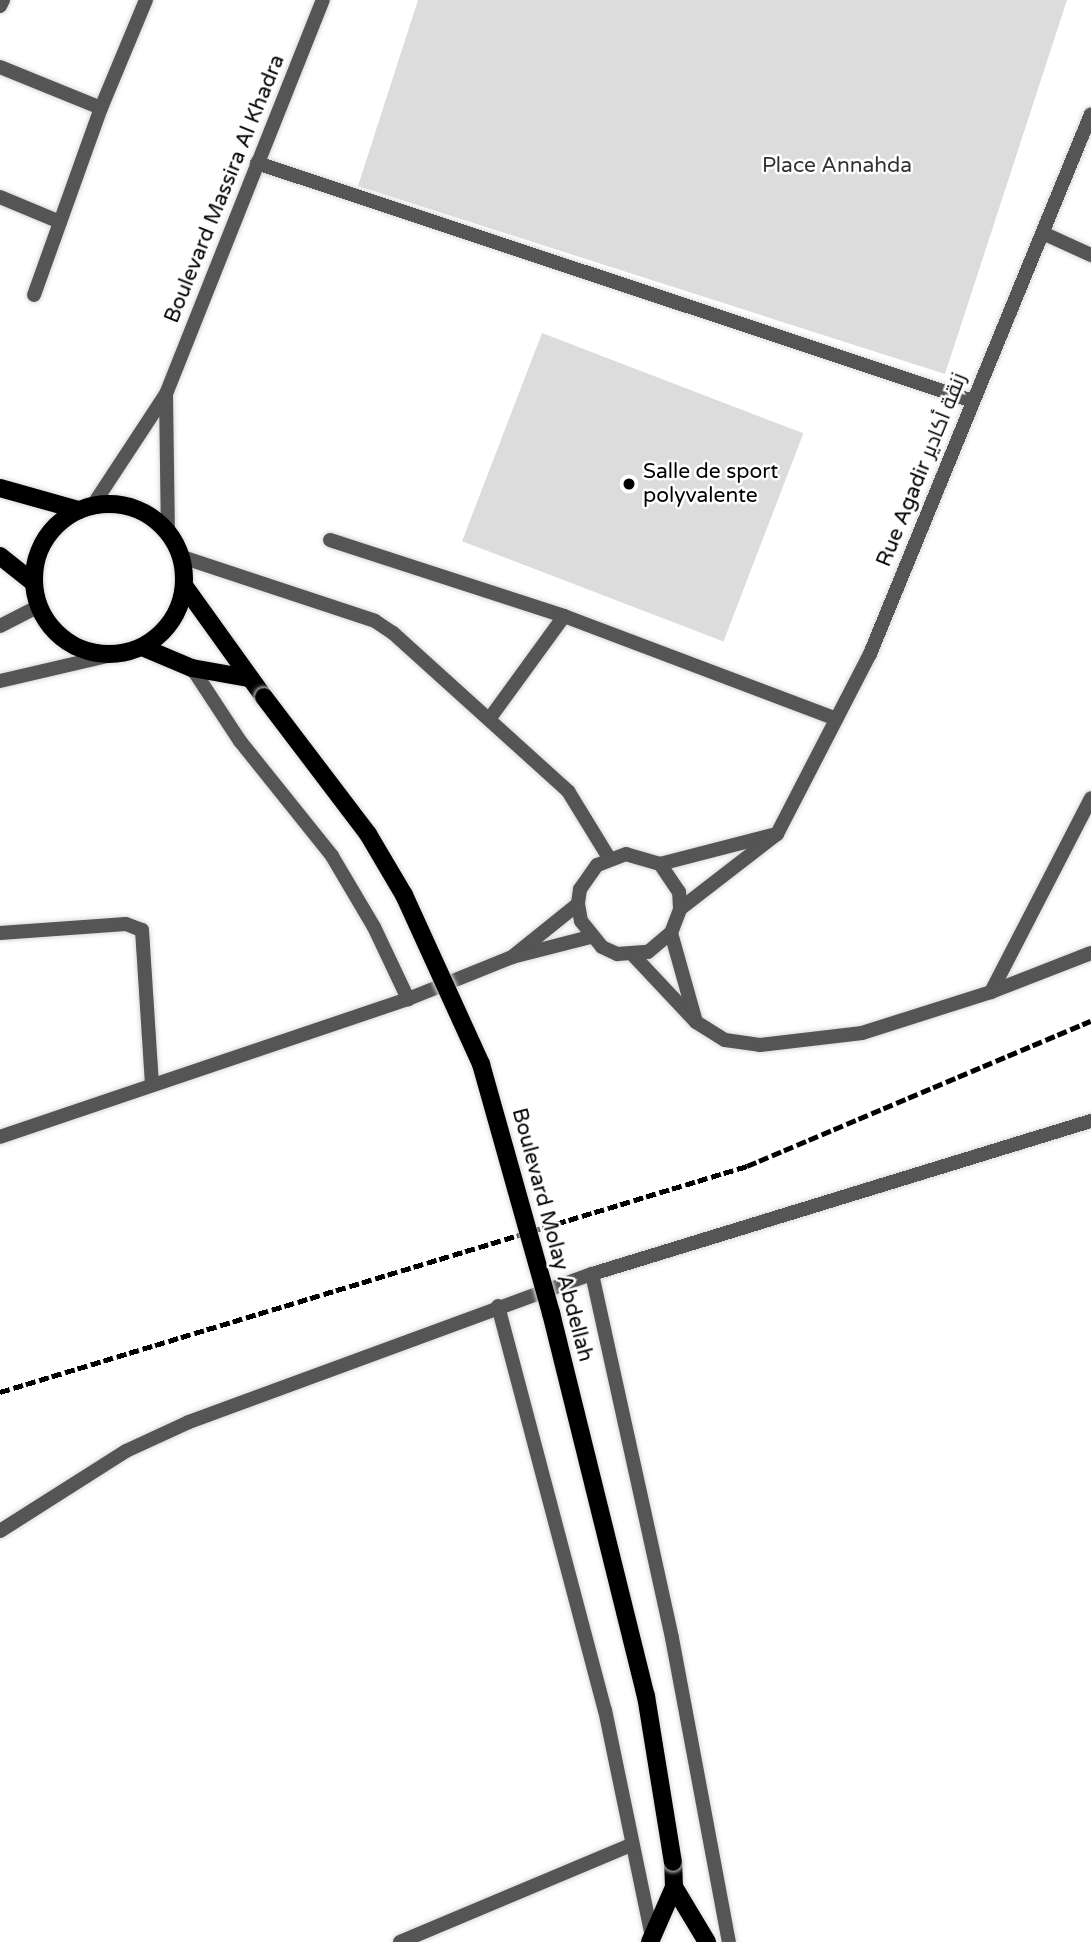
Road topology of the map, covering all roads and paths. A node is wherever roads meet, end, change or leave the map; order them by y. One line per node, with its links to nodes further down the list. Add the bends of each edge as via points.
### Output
1 (3, 0): 4 (street)
2 (146, 0): 6 (street)
3 (323, 0): 8 (street, Boulevard Massira Al Khadra)
4 (0, 6)
5 (0, 67): 6 (street)
6 (101, 108): 10 (street)
7 (1091, 114): 11 (street, Rue Agadir زنقة أكادير)
8 (257, 163): 14 (street, Boulevard Massira Al Khadra); 15 (street)
9 (0, 197): 10 (street)
10 (60, 222): 13 (street)
11 (1045, 234): 12 (street); 15 (street, Rue Agadir زنقة أكادير)
12 (1091, 255)
13 (34, 295)
14 (166, 394): 17 (street); 18 (street)
15 (973, 401): 33 (street, Rue Agadir زنقة أكادير, via 870,654)
16 (0, 488): 17 (main road)
17 (86, 507): 18 (main road, via 134,508); 22 (main road, via 45,540)
18 (168, 531): 21 (main road)
19 (330, 540): 25 (street)
20 (0, 556): 22 (main road)
21 (182, 557): 23 (main road); 32 (street, via 375,621)
22 (34, 583): 24 (main road)
23 (184, 587): 27 (main road, via 177,611 163,632); 30 (main road, Boulevard Molay Abdellah)
24 (39, 606): 26 (street); 28 (main road, via 51,627 69,643 92,653)
25 (564, 616): 32 (street); 33 (street)
26 (2, 623)
27 (142, 647): 28 (main road); 29 (main road)
28 (116, 654): 31 (street)
29 (191, 668): 30 (main road); 47 (street, via 232,731 332,856 374,927)
30 (248, 678): 56 (main road, Boulevard Molay Abdellah, bridge, via 374,844 439,967 481,1064 551,1313 646,1696)
31 (0, 681)
32 (490, 718): 36 (street, via 568,791)
33 (836, 719): 35 (street, Rue Agadir زنقة أكادير)
34 (1091, 798): 46 (street)
35 (777, 834): 37 (street); 39 (street)
36 (609, 858): 37 (street, via 644,856); 38 (street, via 587,876)
37 (660, 864): 39 (street, via 679,892)
38 (578, 904): 42 (street); 45 (street)
39 (680, 909): 41 (street)
40 (0, 933): 49 (street, via 126,924 142,930)
41 (671, 933): 44 (street, via 654,948); 48 (street)
42 (590, 937): 44 (street, via 617,954); 45 (street)
43 (1091, 953): 46 (street)
44 (633, 956): 48 (street)
45 (512, 957): 47 (street)
46 (991, 992): 48 (street, via 862,1033 799,1042 760,1045 726,1040)
47 (408, 999): 49 (street)
48 (696, 1022)
49 (152, 1083): 51 (street)
50 (1091, 1121): 52 (street)
51 (0, 1137)
52 (592, 1274): 53 (street); 60 (street, via 673,1638)
53 (498, 1306): 54 (street, via 189,1422 126,1451); 55 (street, via 605,1710)
54 (0, 1531)
55 (631, 1845): 57 (street); 58 (street)
56 (674, 1887): 57 (main road); 59 (main road)
57 (651, 1940)
58 (400, 1942)
59 (707, 1942)
60 (729, 1942)

